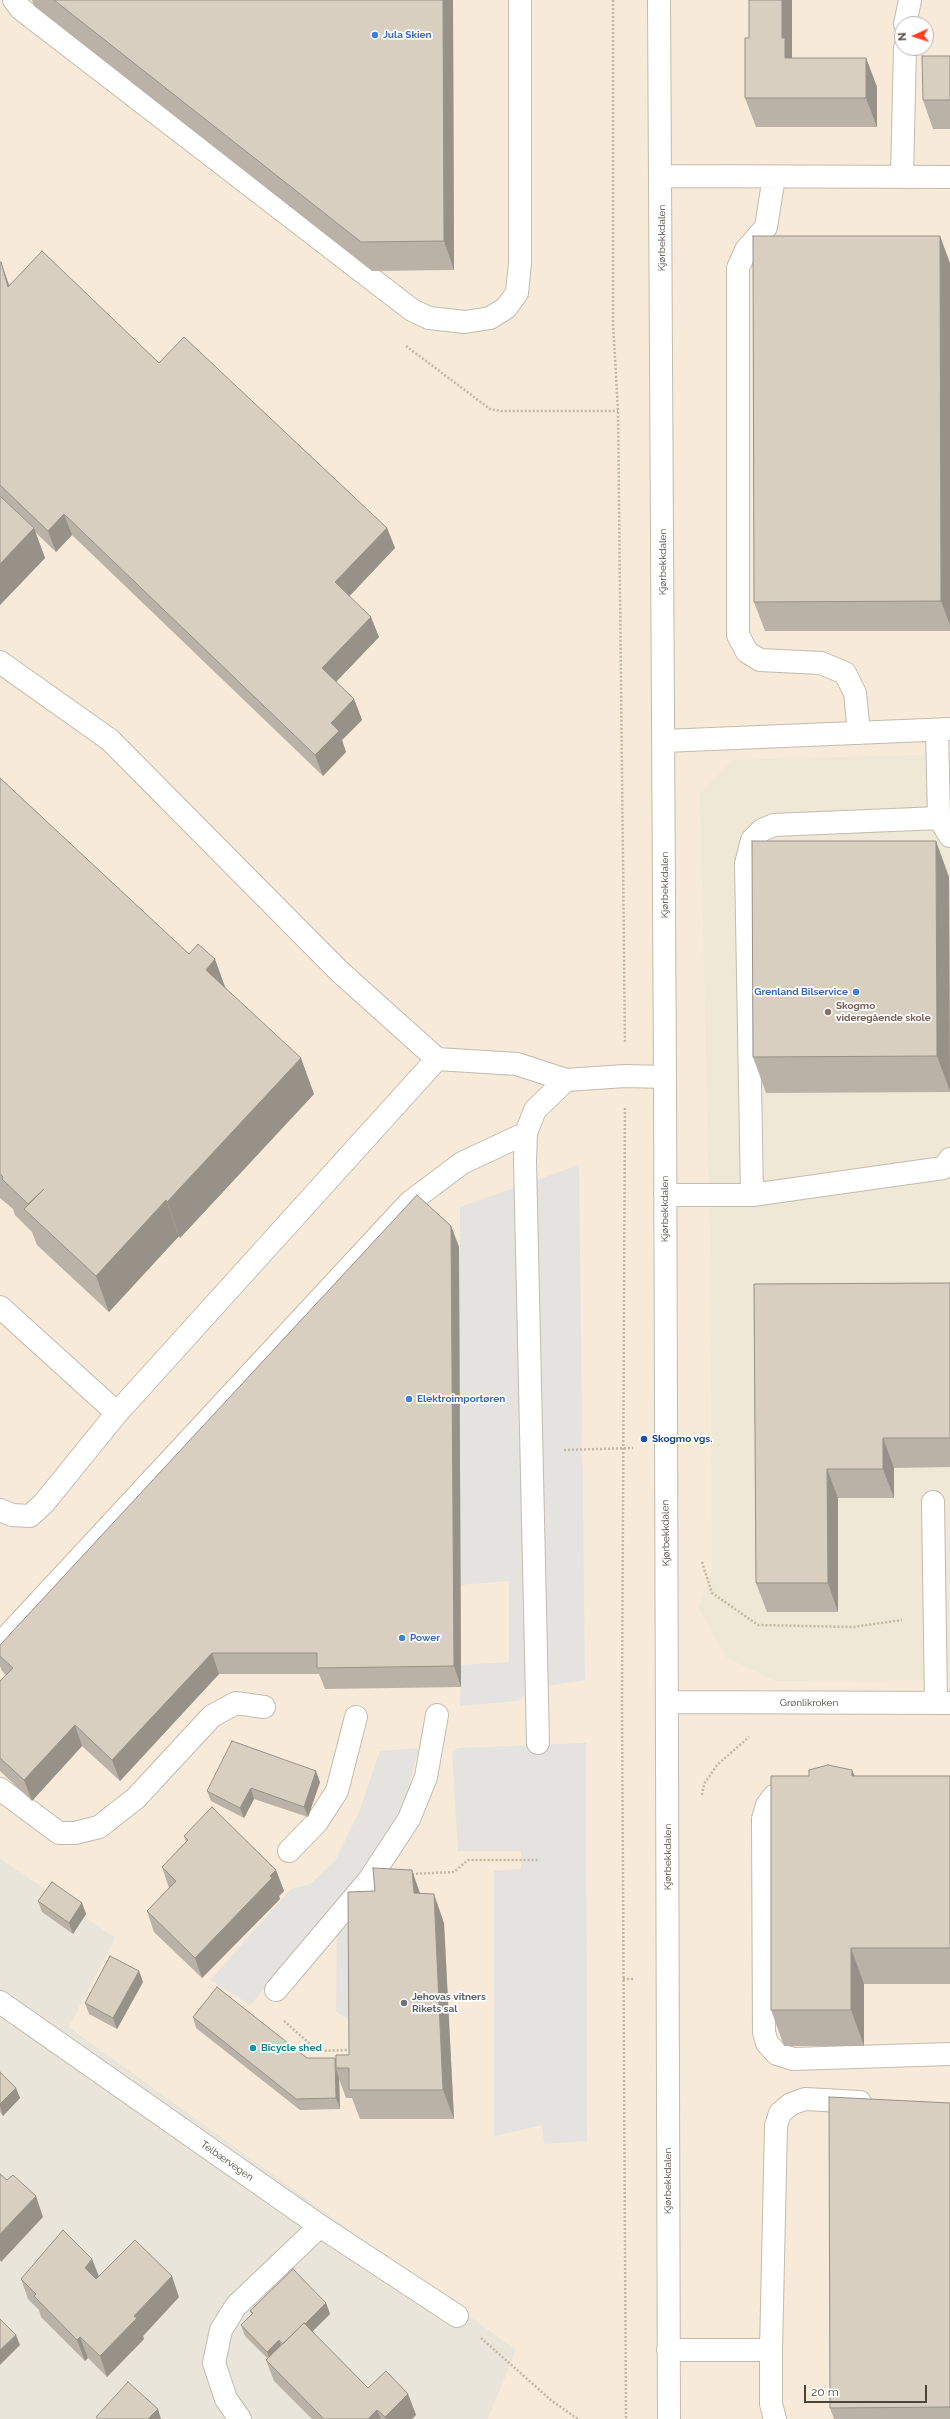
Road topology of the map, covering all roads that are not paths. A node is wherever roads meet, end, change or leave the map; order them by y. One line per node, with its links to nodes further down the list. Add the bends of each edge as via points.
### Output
1 (14, 0): 2 (street, via 21,9 412,310 429,318 465,322 490,318 506,308 517,293 520,263)
2 (520, 0)
3 (659, 0): 7 (street, Kjørbekkdalen)
4 (910, 0): 5 (street)
5 (907, 16)
6 (905, 56): 9 (street)
7 (661, 176): 8 (street); 14 (street, Kjørbekkdalen)
8 (774, 177): 9 (street); 13 (street, via 766,228 746,250 738,268 738,635 747,652 760,660 821,663 845,673 854,693)
9 (902, 177): 10 (street)
10 (950, 177)
11 (0, 662): 16 (street, via 110,740 339,970)
12 (944, 730): 13 (street); 15 (street)
13 (859, 733): 14 (street)
14 (664, 741): 17 (street, Kjørbekkdalen)
15 (944, 827): 22 (street, via 774,825 762,830 752,840 746,864)
16 (437, 1059): 18 (street, via 517,1064); 24 (street)
17 (665, 1077): 18 (street, via 625,1076); 21 (street, Kjørbekkdalen)
18 (566, 1080): 19 (street, via 535,1110)
19 (526, 1133): 27 (street, via 462,1163 410,1202); 33 (street)
20 (950, 1159): 22 (street, via 943,1168)
21 (665, 1195): 22 (street); 28 (street, Kjørbekkdalen)
22 (752, 1195)
23 (0, 1307): 24 (street)
24 (117, 1413): 26 (street, via 44,1503 30,1516 12,1515)
25 (933, 1502): 29 (street, via 936,1616)
26 (0, 1510)
27 (0, 1644)
28 (667, 1702): 29 (street, Grønlikroken); 43 (street, Kjørbekkdalen)
29 (943, 1703)
30 (264, 1707): 34 (street, via 236,1703 212,1716 136,1798 99,1827 75,1833 59,1833)
31 (437, 1715): 37 (street, via 426,1777 408,1819 369,1880)
32 (356, 1717): 36 (street, via 337,1791 317,1822)
33 (538, 1743)
34 (0, 1789)
35 (818, 1792): 39 (street, via 774,1796 767,1805 763,1819 764,2032 767,2043 777,2054 793,2059)
36 (289, 1851)
37 (276, 1990)
38 (0, 2002): 41 (street, Telbærvegen)
39 (950, 2054)
40 (881, 2104): 44 (street, via 805,2099 791,2104 780,2113 776,2126)
41 (320, 2226): 42 (street, Telbærvegen); 45 (street, via 236,2306 220,2330 214,2363 226,2399)
42 (456, 2316)
43 (668, 2350): 44 (street); 46 (street, Kjørbekkdalen)
44 (771, 2350): 47 (street, via 771,2404)
45 (240, 2419)
46 (668, 2419)
47 (775, 2419)

